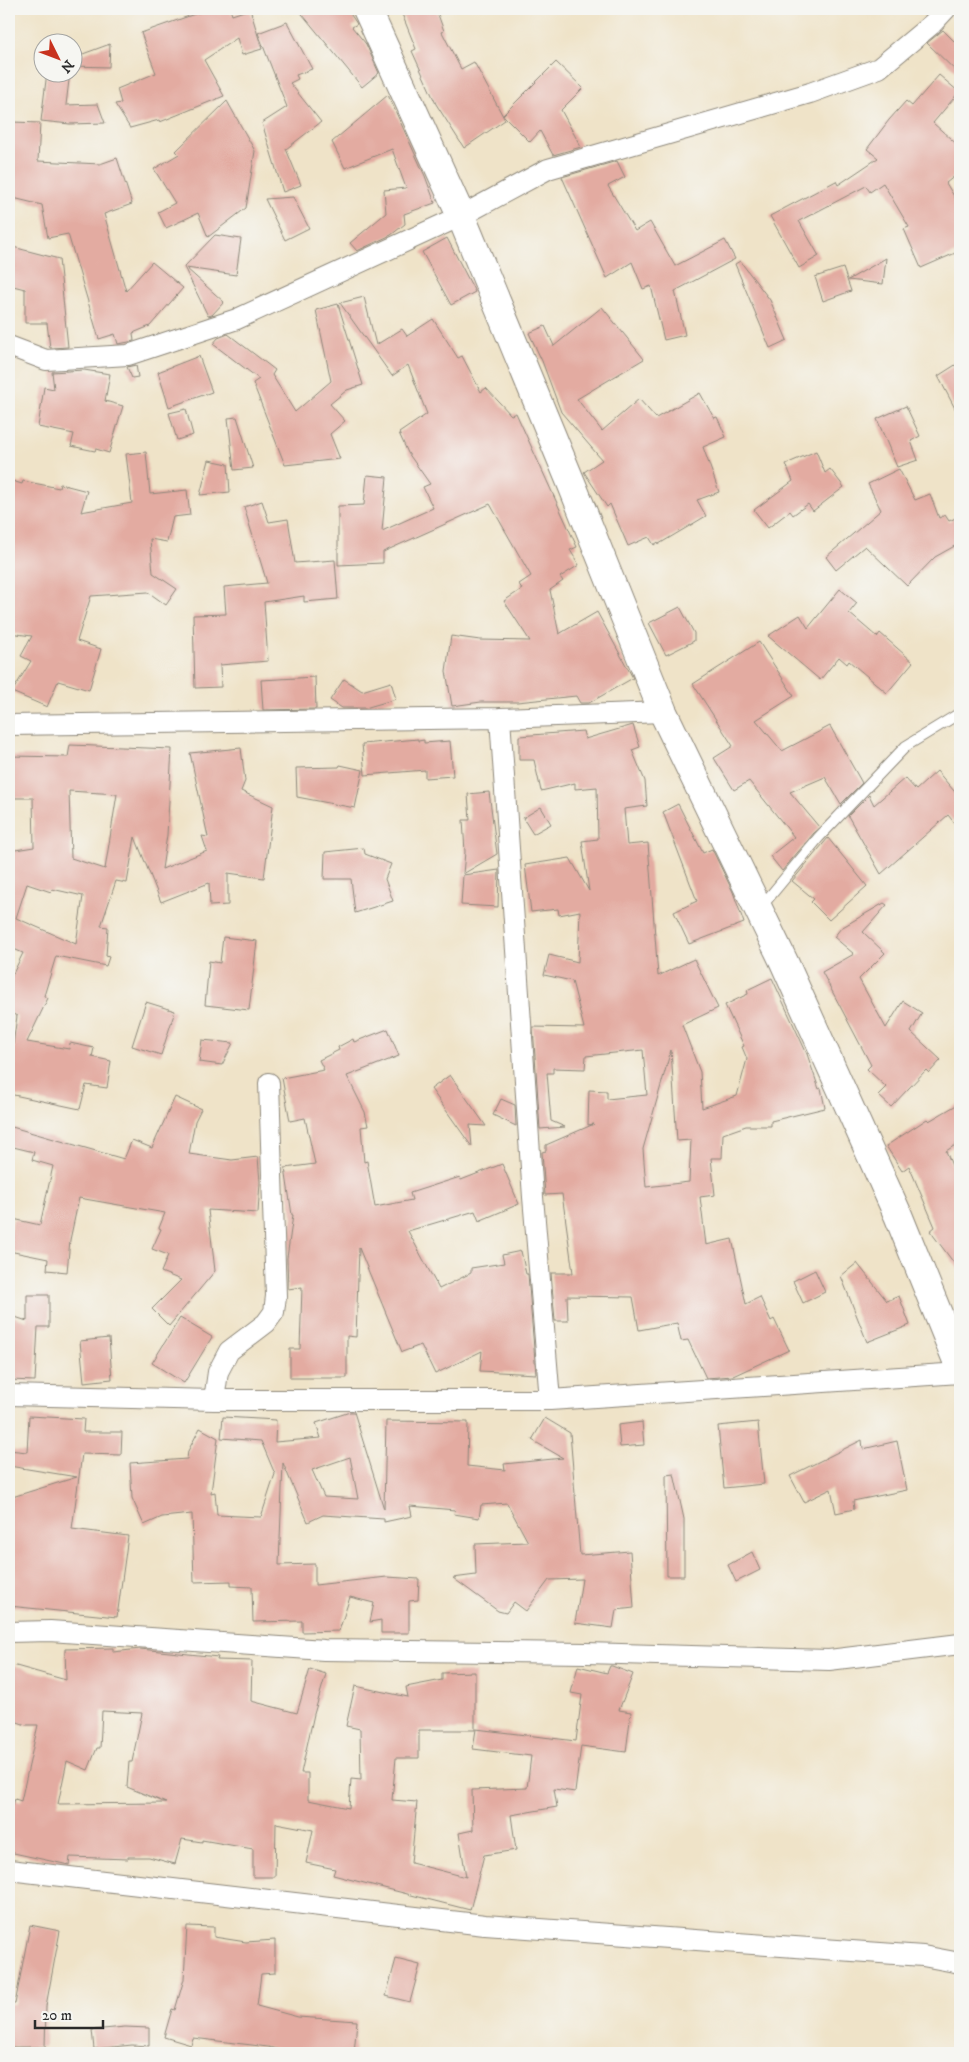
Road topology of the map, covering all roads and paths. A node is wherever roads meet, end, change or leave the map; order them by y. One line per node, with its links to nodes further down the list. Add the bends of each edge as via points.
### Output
1 (367, 9): 3 (street)
2 (946, 9): 3 (street, via 880,68 810,93 548,169)
3 (461, 216): 4 (street, via 237,319 128,355 46,360); 5 (street)
4 (9, 346)
5 (663, 712): 7 (street); 9 (street)
6 (960, 713): 9 (lane, via 906,746 819,837)
7 (500, 718): 8 (street); 15 (street)
8 (9, 725)
9 (758, 910): 11 (street, via 898,1215)
10 (269, 1083): 14 (street, via 274,1312 266,1323 229,1351 218,1372)
11 (960, 1368)
12 (960, 1373): 15 (street)
13 (9, 1395): 14 (street)
14 (214, 1400): 15 (street)
15 (550, 1400)
16 (9, 1632): 17 (street, via 50,1631 324,1650 829,1660)
17 (960, 1644)
18 (9, 1870): 19 (street, via 485,1925 923,1956)
19 (960, 1963)

